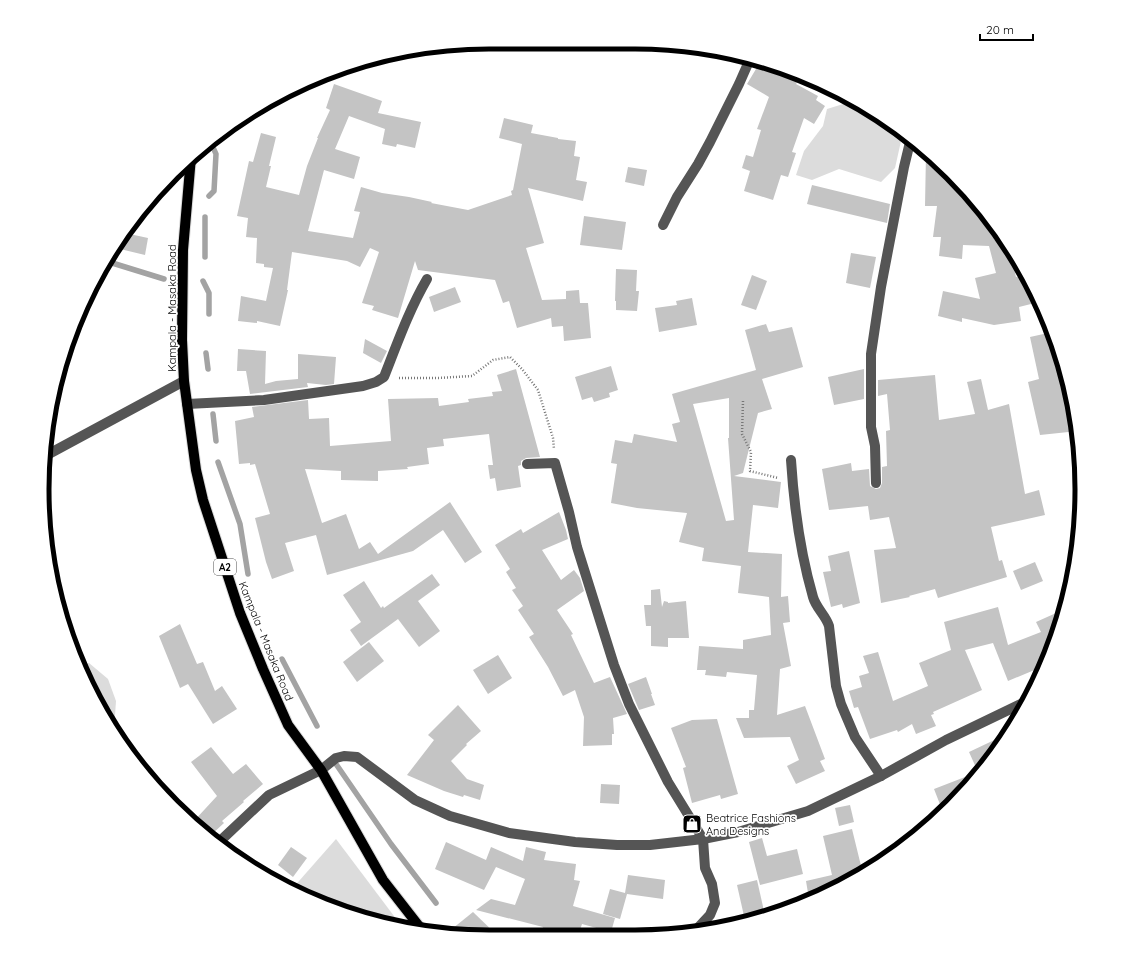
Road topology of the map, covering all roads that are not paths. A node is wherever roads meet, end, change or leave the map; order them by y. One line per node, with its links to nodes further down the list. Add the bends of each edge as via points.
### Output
1 (748, 64): 4 (street, via 704,153)
2 (909, 145): 11 (street, via 881,287 871,354 870,427 875,446)
3 (190, 166): 6 (main road, Kampala - Masaka Road / A2, via 183,250)
4 (663, 225)
5 (427, 279): 7 (street, via 407,317 384,377 376,382 364,386 271,399)
6 (184, 381): 7 (main road, Kampala - Masaka Road / A2); 8 (street)
7 (187, 404): 13 (main road, Kampala - Masaka Road / A2, via 203,500 240,613 288,725)
8 (51, 453)
9 (791, 460): 14 (street, via 798,532 813,599 829,626 838,695 855,738)
10 (527, 464): 16 (street, via 555,464 576,547 629,704 668,782)
11 (876, 483)
12 (1019, 705): 14 (street, via 946,740)
13 (321, 770): 15 (street, via 269,796); 16 (street, via 336,758 357,757 415,800 450,816 509,833 575,842 617,844 650,845); 17 (main road, Kampala - Masaka Road / A2, via 383,880)
14 (881, 776): 16 (street, via 808,811 738,832)
15 (221, 839)
16 (704, 839): 18 (street, via 706,868 715,903 710,915)
17 (417, 924)
18 (701, 925)

